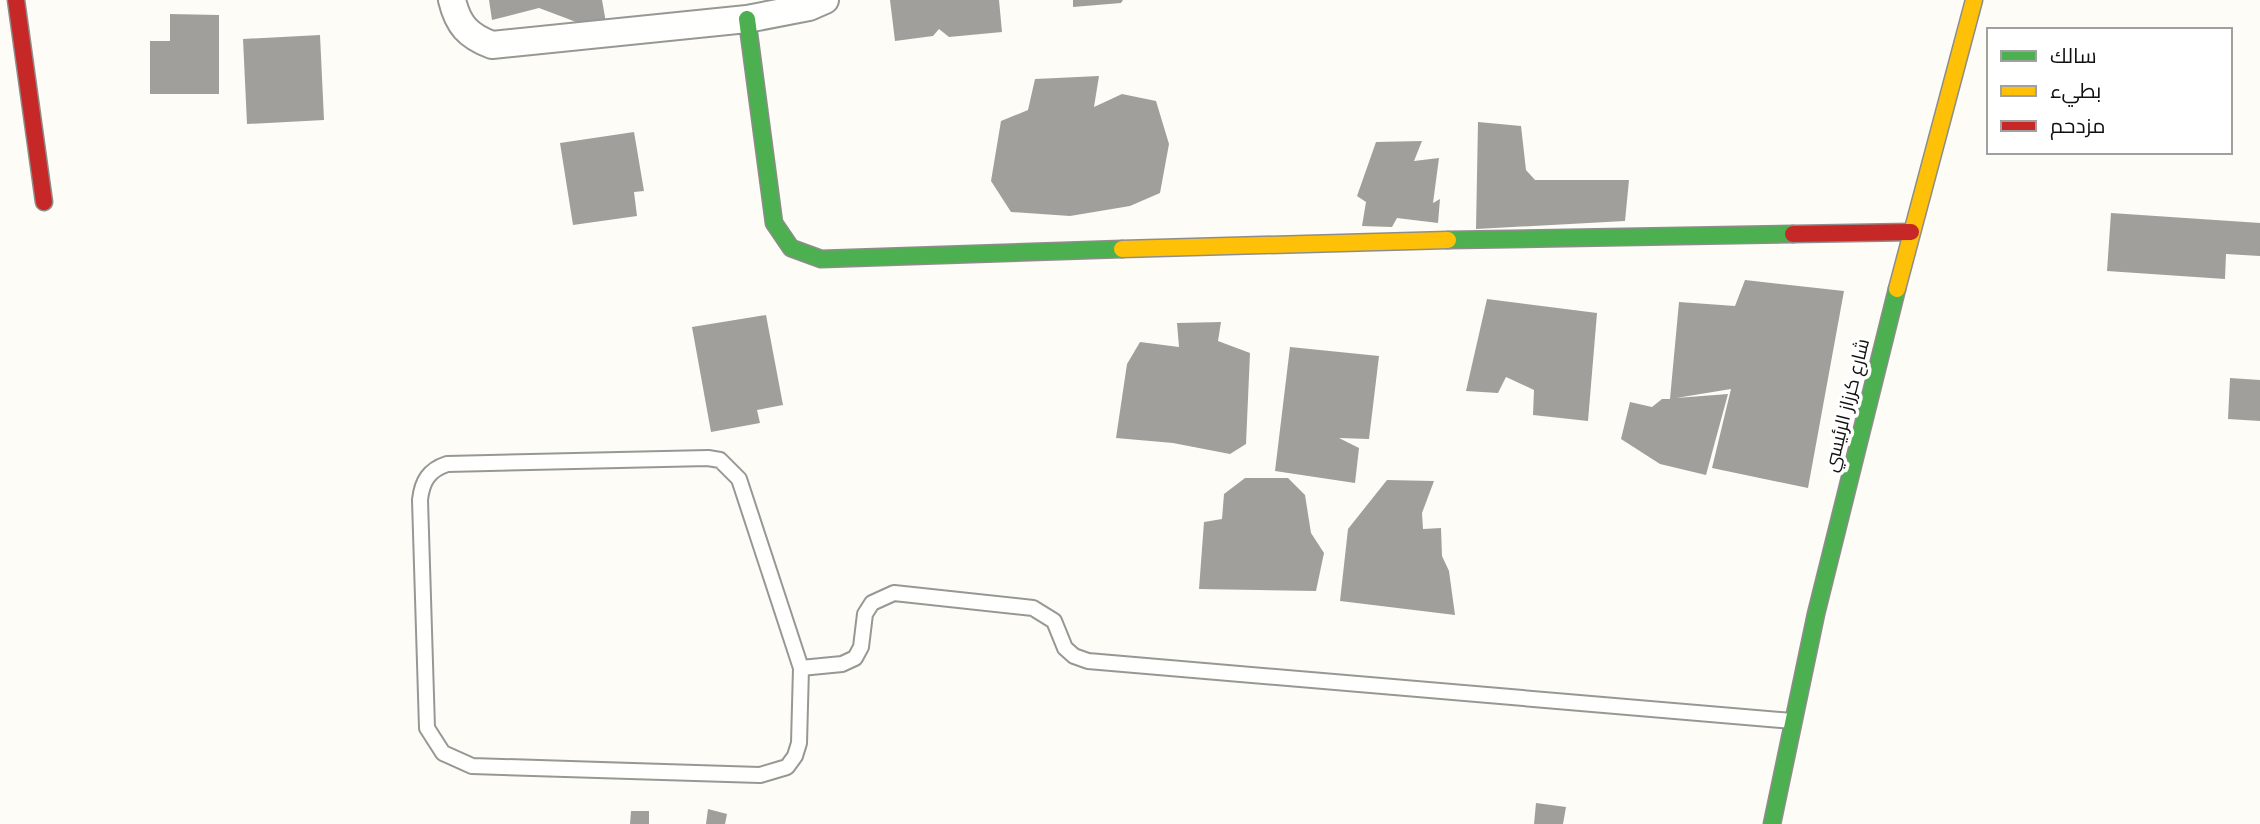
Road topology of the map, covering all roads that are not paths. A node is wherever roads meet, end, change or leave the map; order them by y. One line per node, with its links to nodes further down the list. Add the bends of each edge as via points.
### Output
1 (16, 0): 6 (street)
2 (452, 0): 5 (street, via 457,18 471,37 492,45)
3 (825, 0): 5 (street)
4 (1975, 0): 7 (street, شارع كرزاز الرئيسي)
5 (747, 19): 7 (street, via 774,223 783,243 800,255 821,259 1337,242)
6 (44, 202)
7 (1910, 232): 9 (street, شارع كرزاز الرئيسي)
8 (802, 668): 8 (lane, via 739,479 720,460 447,464 428,475 421,487 427,728 443,753 456,762 775,773 787,767 799,743); 9 (lane, via 855,658 865,614 872,603 894,593 1033,608 1054,621 1065,648 1087,661)
9 (1793, 721): 10 (street, شارع كرزاز الرئيسي)
10 (1772, 824)

